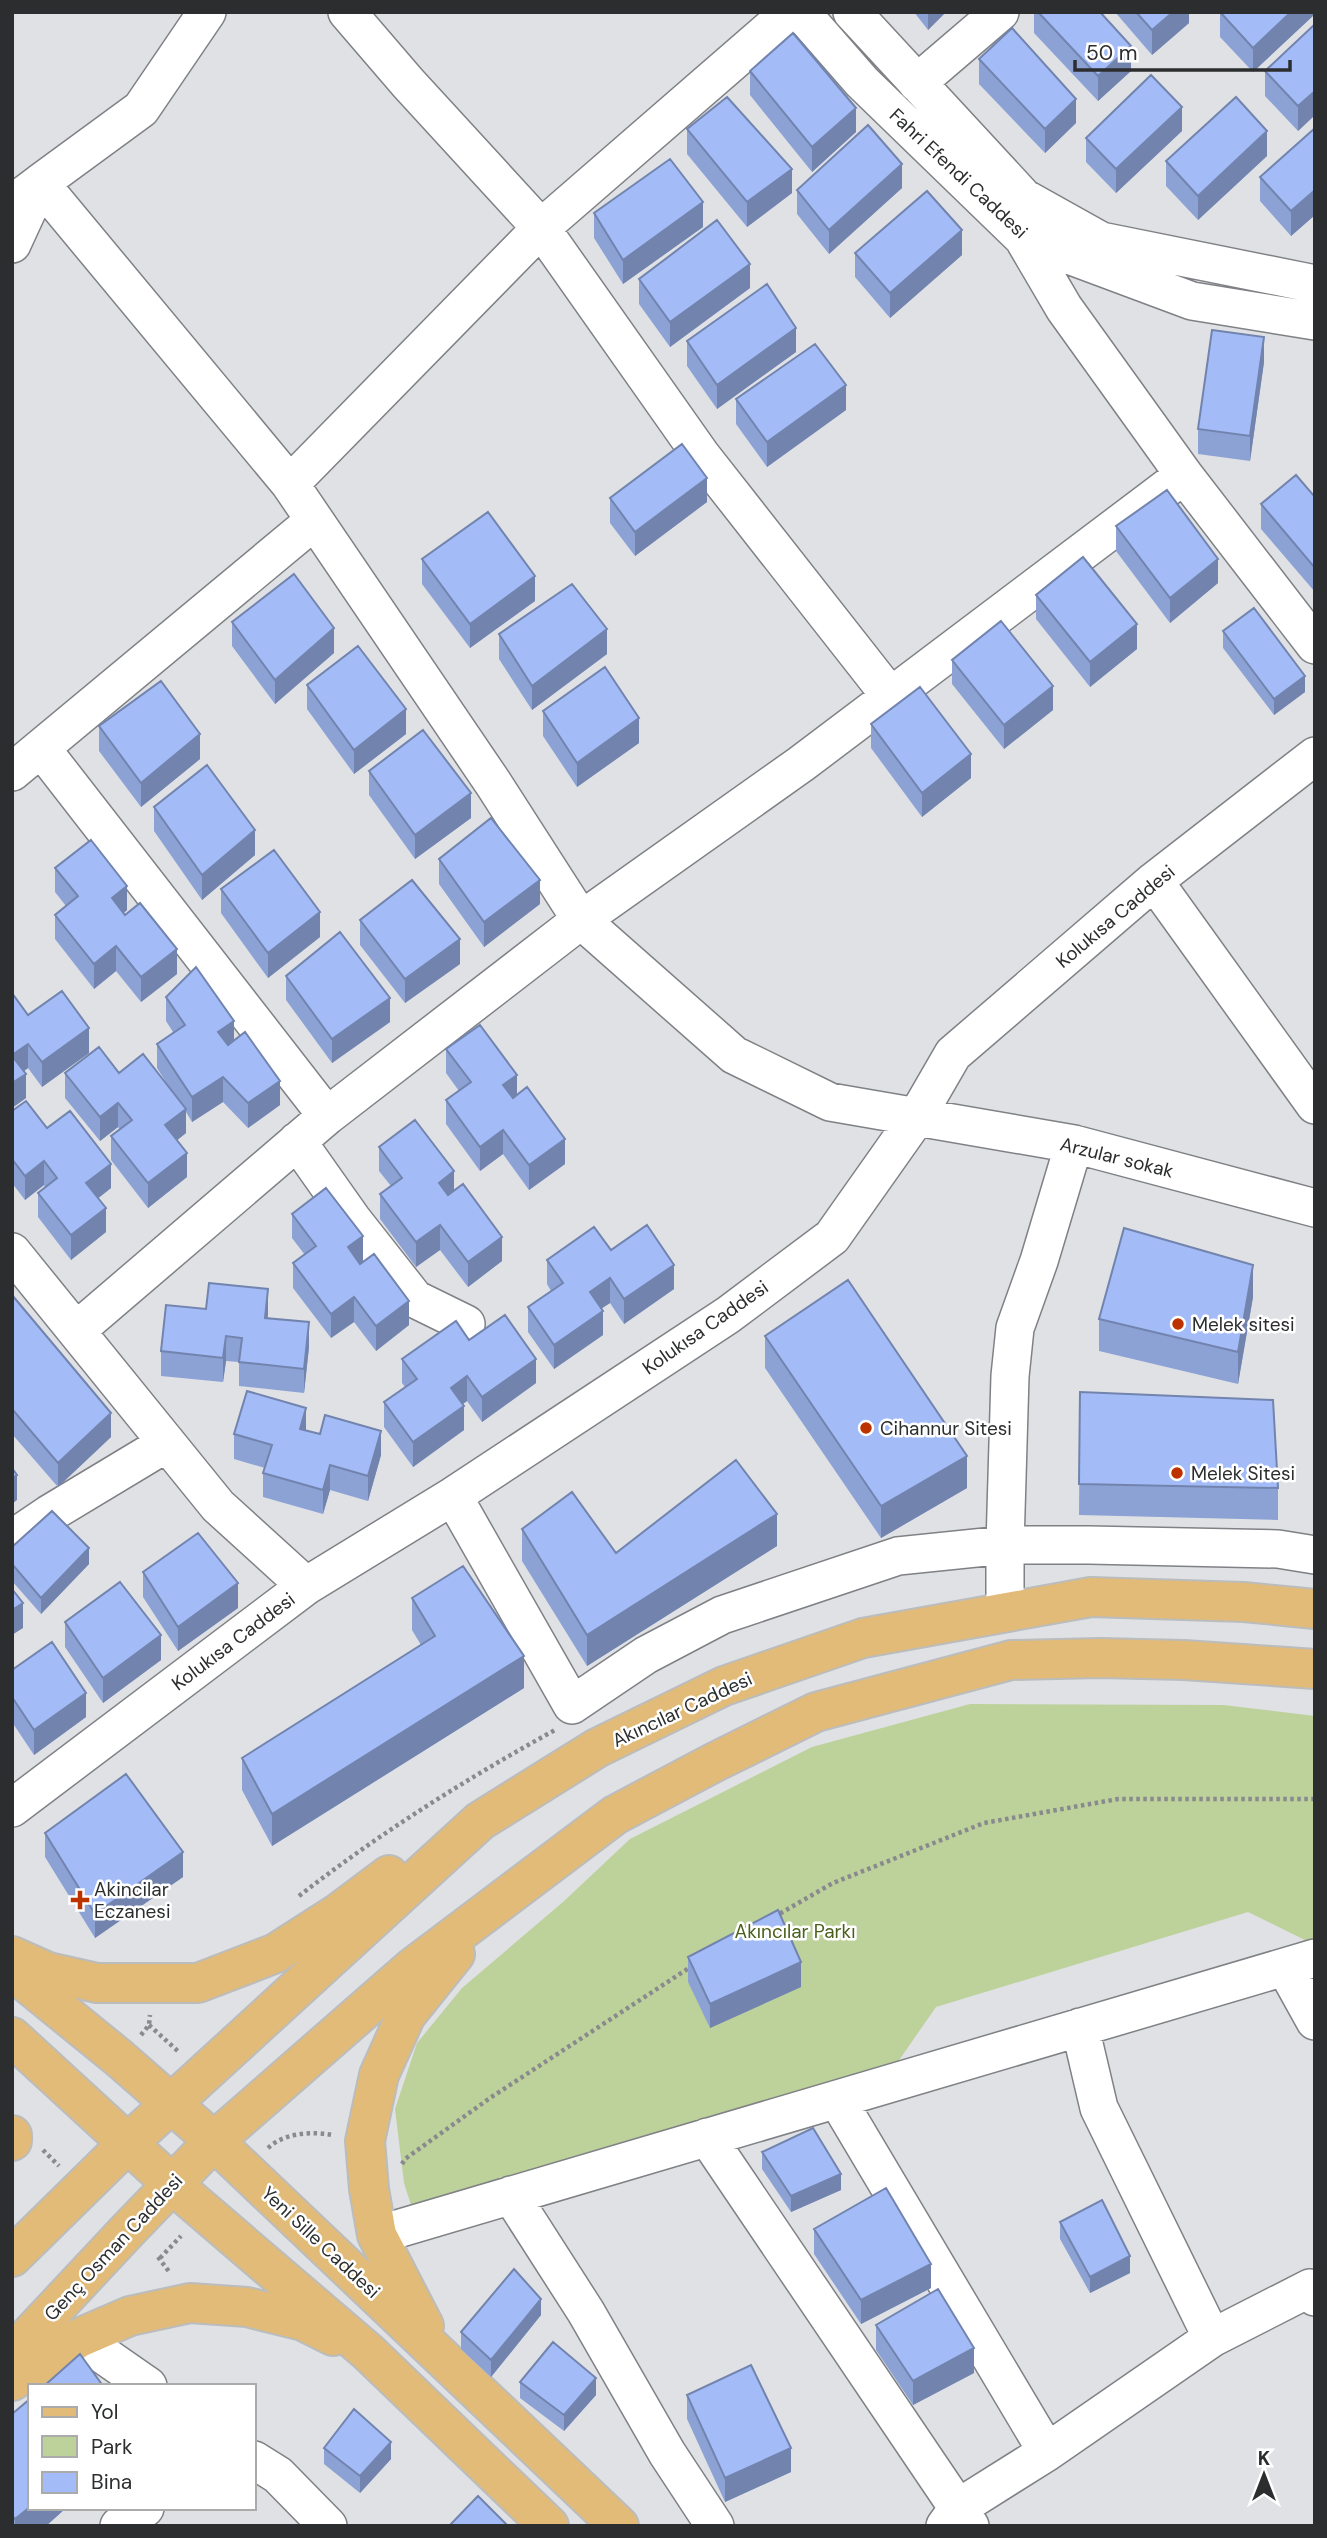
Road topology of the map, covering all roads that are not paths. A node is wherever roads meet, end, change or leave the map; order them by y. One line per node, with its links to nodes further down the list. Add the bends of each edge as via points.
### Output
1 (207, 12): 8 (street, via 141,109)
2 (347, 12): 9 (street)
3 (790, 12): 9 (street)
4 (801, 12): 10 (street, Fahri Efendi Caddesi, via 862,82)
5 (852, 12): 7 (street, Fahri Efendi Caddesi)
6 (1000, 12): 7 (street)
7 (917, 83): 12 (street, Fahri Efendi Caddesi, via 1024,198 1101,241)
8 (26, 194): 11 (street); 15 (street, Arzular sokak)
9 (541, 228): 15 (street); 18 (street, via 701,454)
10 (1023, 238): 13 (street, Fahri Efendi Caddesi, via 1192,301); 14 (street, via 1064,308)
11 (12, 244)
12 (1315, 284)
13 (1315, 321)
14 (1184, 475): 17 (street); 18 (street)
15 (290, 484): 16 (street, Arzular sokak)
16 (314, 521): 19 (street); 23 (street, Arzular sokak)
17 (1315, 645)
18 (891, 696): 23 (street)
19 (41, 748): 21 (street); 25 (street)
20 (1315, 756): 22 (street, Kolukısa Caddesi)
21 (12, 772)
22 (1154, 881): 24 (street); 26 (street, Kolukısa Caddesi, via 953,1054)
23 (581, 920): 25 (street); 26 (street, Arzular sokak, via 734,1055 830,1102)
24 (1315, 1105)
25 (327, 1116): 27 (street)
26 (916, 1118): 28 (street, Arzular sokak); 34 (street, Kolukısa Caddesi, via 832,1237 728,1315)
27 (297, 1142): 31 (street, via 415,1299); 32 (street)
28 (1074, 1144): 29 (street, Arzular sokak); 36 (street, via 1015,1328)
29 (1306, 1197)
30 (12, 1252): 32 (street)
31 (467, 1324)
32 (77, 1330): 33 (street)
33 (167, 1443): 35 (street); 38 (street, via 219,1506)
34 (453, 1496): 36 (street, via 572,1705 646,1655 722,1615 898,1556); 38 (street, Kolukısa Caddesi)
35 (12, 1539)
36 (1005, 1545): 37 (street, via 1278,1549); 40 (street)
37 (1315, 1555)
38 (306, 1586): 42 (street, Kolukısa Caddesi)
39 (1315, 1609): 40 (main road, Akıncılar Caddesi, via 1232,1601 1091,1597)
40 (1005, 1612): 43 (main road, Akıncılar Caddesi, via 863,1638 724,1686 597,1748)
41 (1315, 1670): 44 (main road, via 1184,1660 1011,1660 816,1712 615,1815)
42 (12, 1808)
43 (480, 1821): 45 (main road, via 428,1846 276,1953 198,1983 97,1983 48,1972); 52 (main road, Akıncılar Caddesi)
44 (495, 1904): 56 (main road, via 412,1968); 60 (main road, via 406,2015 379,2075 365,2141)
45 (12, 1956)
46 (1300, 1963): 48 (street); 49 (street)
47 (12, 1971): 52 (main road, Yeni Sille Caddesi)
48 (1315, 2021)
49 (1080, 2027): 51 (street); 64 (street, via 1099,2109)
50 (12, 2037): 57 (main road)
51 (837, 2099): 54 (street); 70 (street)
52 (171, 2104): 56 (main road, Yeni Sille Caddesi); 57 (main road)
53 (12, 2135): 55 (main road)
54 (707, 2137): 59 (street); 73 (street)
55 (12, 2141)
56 (214, 2141): 58 (main road, Genç Osman Caddesi); 65 (main road, Yeni Sille Caddesi)
57 (127, 2144): 58 (main road); 61 (main road)
58 (172, 2184): 66 (main road); 67 (main road, Genç Osman Caddesi)
59 (511, 2195): 60 (street); 78 (street)
60 (377, 2235): 65 (main road)
61 (12, 2257)
62 (1315, 2297): 64 (street, via 1310,2288)
63 (79, 2338): 66 (main road, via 130,2316 190,2303 247,2307 303,2321); 68 (main road); 69 (street)
64 (1212, 2338): 70 (street)
65 (436, 2350): 77 (main road, Yeni Sille Caddesi)
66 (368, 2352): 76 (main road)
67 (12, 2354)
68 (12, 2381)
69 (145, 2384)
70 (1047, 2452): 73 (street)
71 (256, 2461): 75 (street, via 278,2475)
72 (142, 2510): 74 (street)
73 (958, 2520)
74 (119, 2526)
75 (327, 2526)
76 (549, 2526)
77 (619, 2526)
78 (715, 2526)

